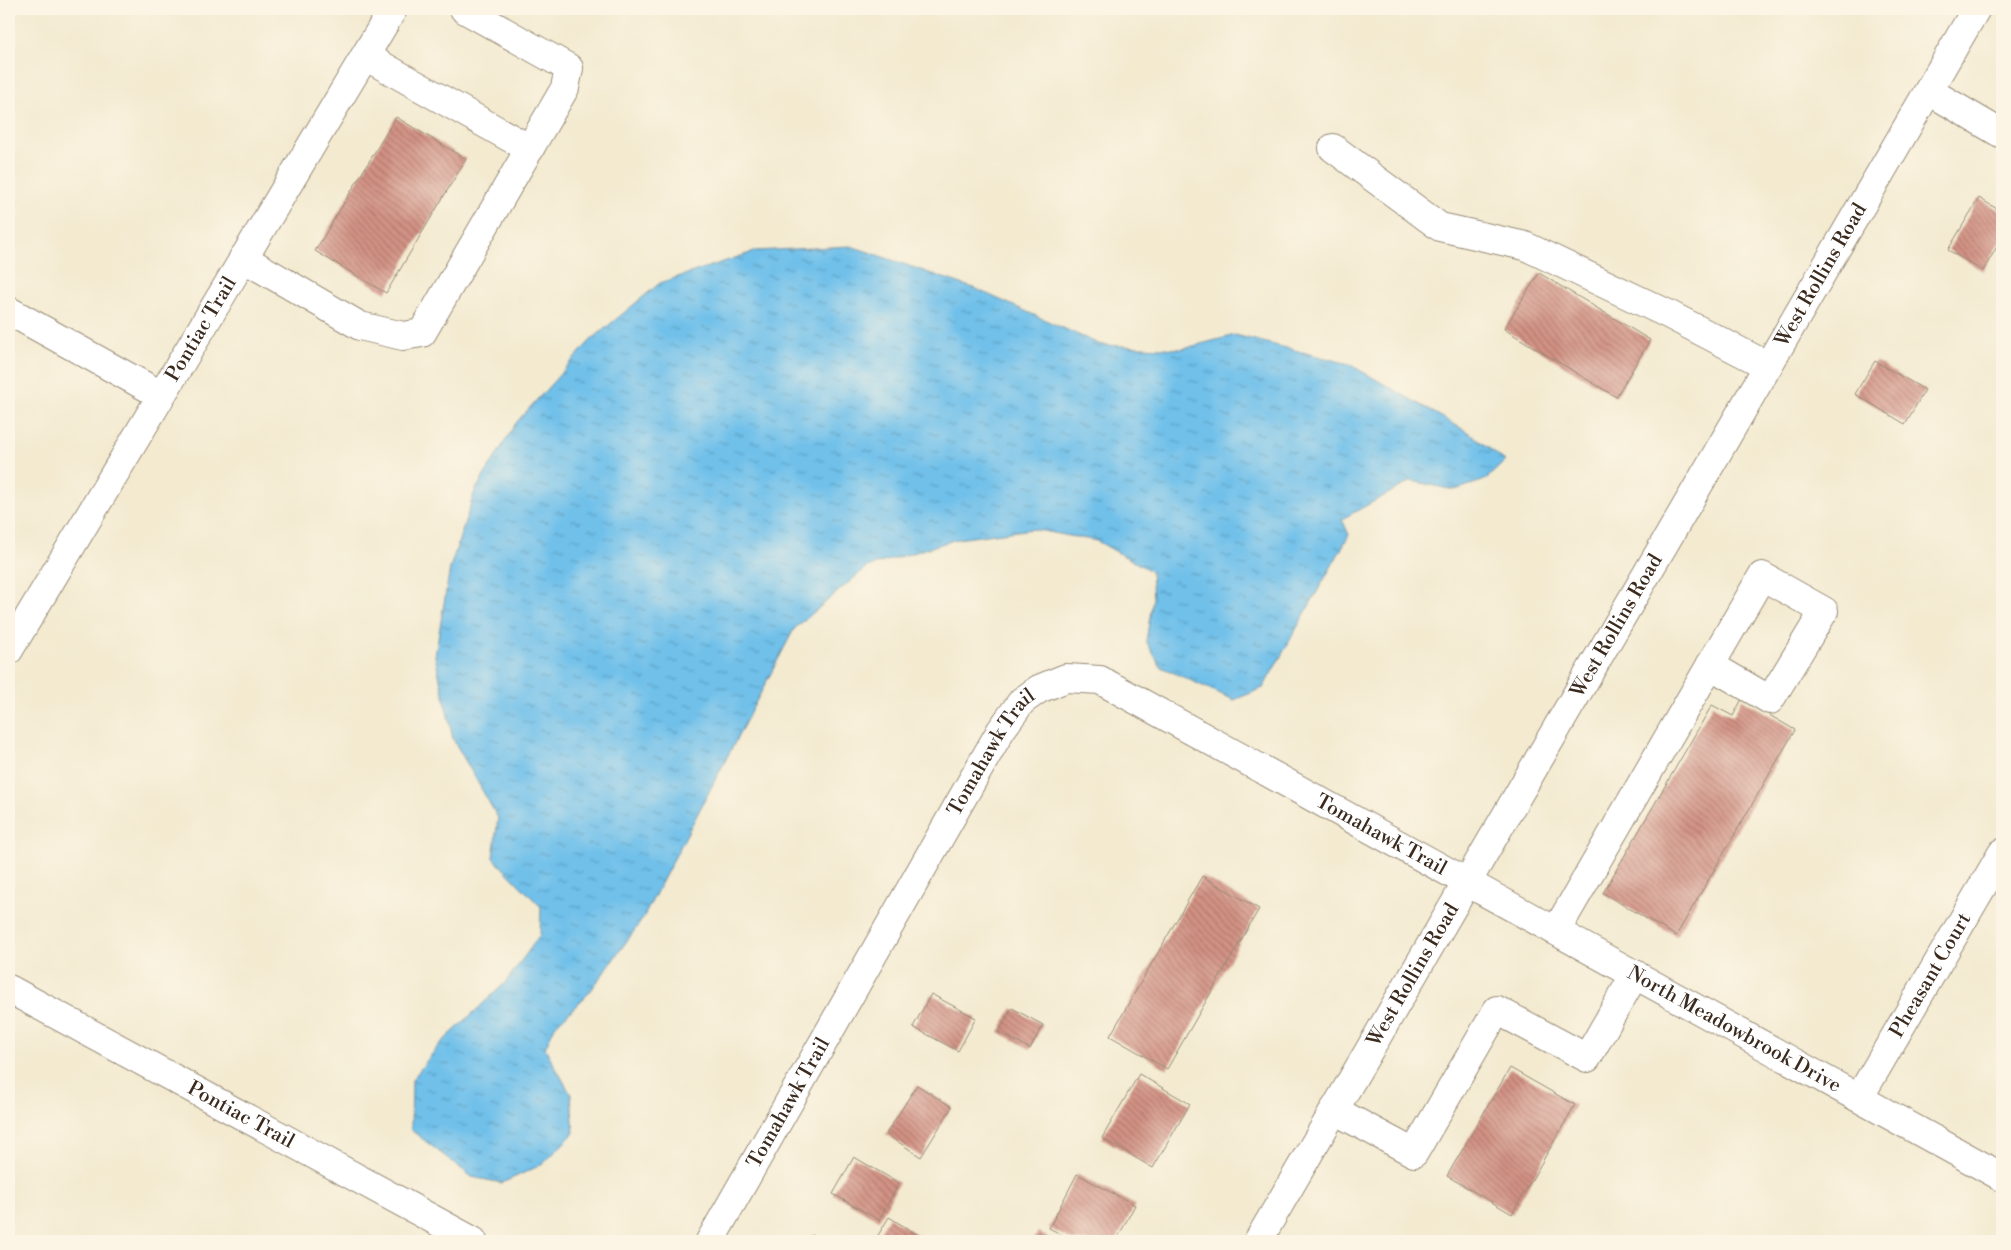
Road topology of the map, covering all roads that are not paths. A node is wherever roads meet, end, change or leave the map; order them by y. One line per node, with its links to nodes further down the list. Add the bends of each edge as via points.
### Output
1 (393, 9): 4 (street, Pontiac Trail)
2 (464, 9): 8 (street, via 569,68 565,88)
3 (1976, 9): 5 (street, West Rollins Road)
4 (365, 56): 8 (street); 9 (street, Pontiac Trail)
5 (1929, 91): 6 (street, via 2000,133); 11 (street, West Rollins Road)
6 (2002, 130)
7 (1333, 148): 11 (street, via 1440,227 1525,246)
8 (530, 149): 9 (street, via 422,333 403,336 360,326)
9 (243, 258): 12 (street, Pontiac Trail)
10 (9, 312): 12 (street)
11 (1768, 366): 16 (street, West Rollins Road)
12 (161, 395): 13 (street, Pontiac Trail)
13 (9, 650)
14 (1710, 665): 14 (street, via 1762,576 1824,611 1770,700); 17 (street)
15 (2002, 853): 20 (street, Pheasant Court)
16 (1468, 883): 17 (street, North Meadowbrook Drive); 21 (street, West Rollins Road); 24 (street, Tomahawk Trail, via 1100,680 1066,678 1039,689 1022,701 1001,730)
17 (1556, 931): 18 (street, North Meadowbrook Drive)
18 (1635, 974): 20 (street, North Meadowbrook Drive); 21 (street, via 1587,1058 1498,1010 1414,1153)
19 (9, 989): 23 (street, Pontiac Trail)
20 (1859, 1098): 22 (street, North Meadowbrook Drive)
21 (1334, 1110): 25 (street, West Rollins Road)
22 (2002, 1177)
23 (473, 1241)
24 (710, 1241)
25 (1258, 1241)

